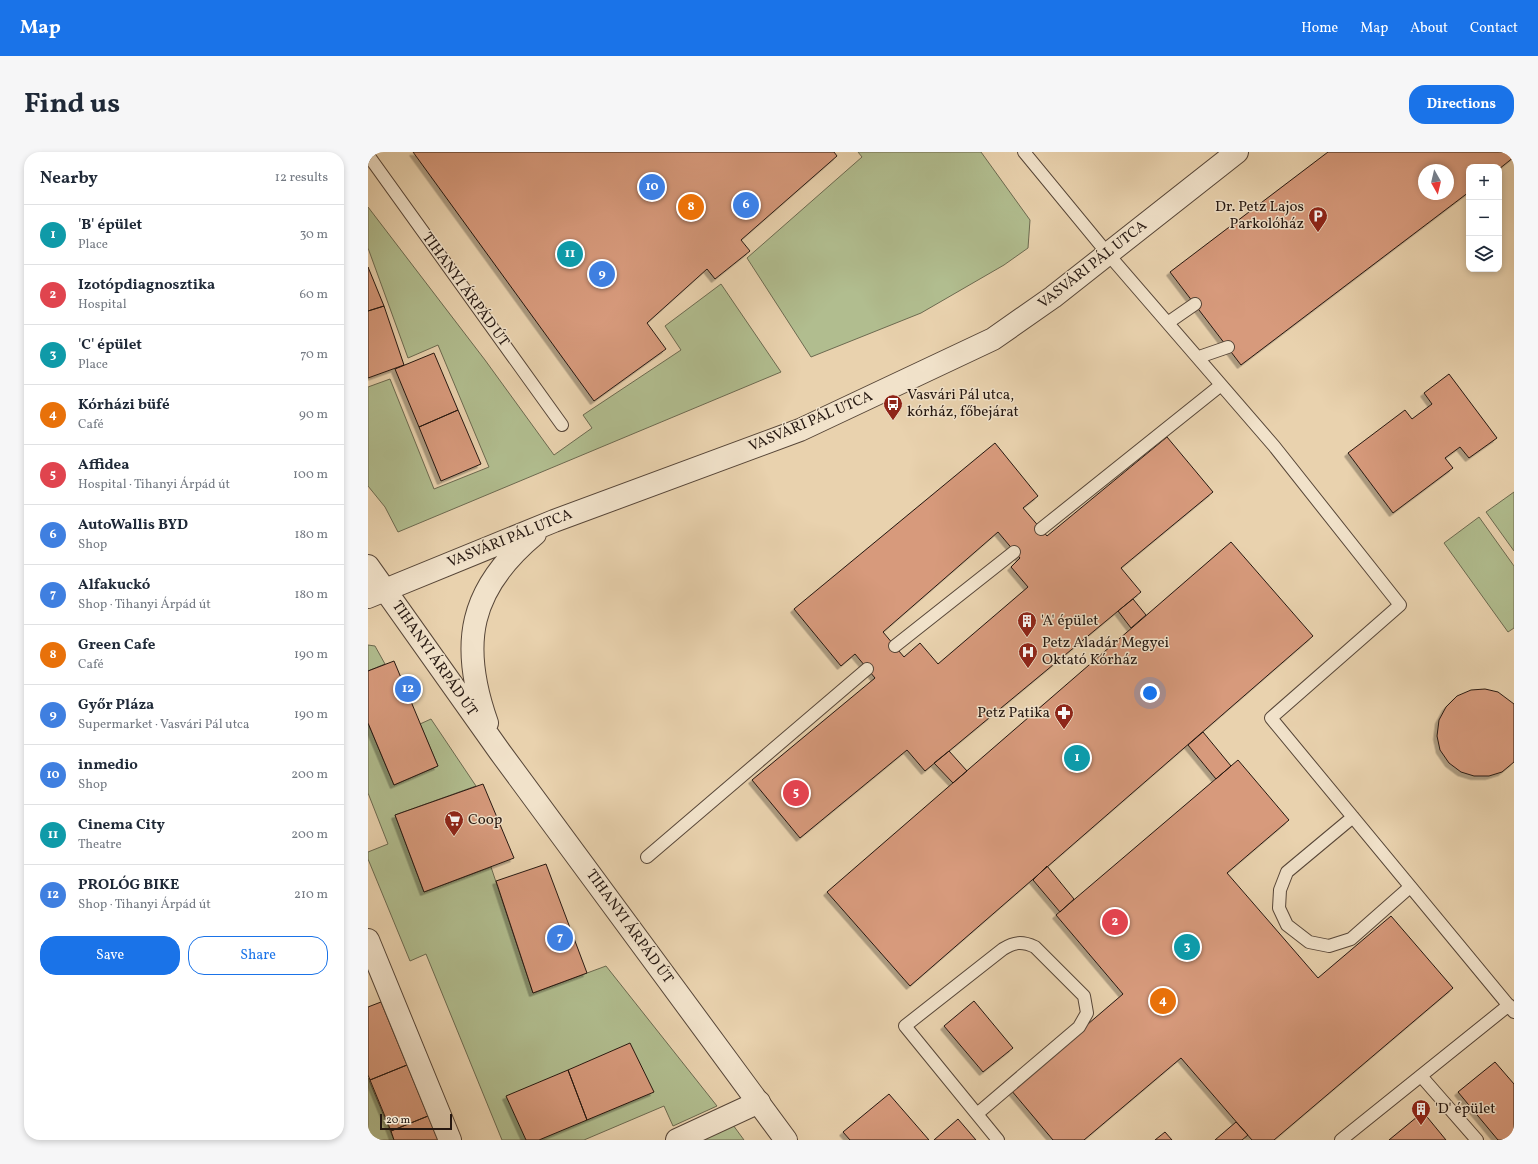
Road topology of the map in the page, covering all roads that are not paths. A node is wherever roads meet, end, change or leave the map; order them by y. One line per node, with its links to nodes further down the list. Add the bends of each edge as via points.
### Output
1 (1024, 152): 4 (lane)
2 (1237, 152): 4 (street, VASVÁRI PÁL UTCA)
3 (368, 155): 10 (lane, TIHANYI ÁRPÁD ÚT)
4 (1108, 254): 6 (lane); 11 (street, VASVÁRI PÁL UTCA, via 993,338 800,430)
5 (1195, 304): 6 (lane)
6 (1169, 322): 8 (lane)
7 (1228, 347): 8 (lane)
8 (1199, 357): 9 (lane)
9 (1221, 385): 12 (lane); 19 (lane, via 1274,446 1400,605 1271,718)
10 (562, 425)
11 (554, 521): 15 (street, VASVÁRI PÁL UTCA); 18 (street, TIHANYI ÁRPÁD ÚT, via 524,544 504,564 485,591 476,619 472,644 475,683)
12 (1041, 529)
13 (1014, 552): 16 (lane)
14 (368, 566): 15 (street, TIHANYI ÁRPÁD ÚT)
15 (376, 594): 18 (street, TIHANYI ÁRPÁD ÚT)
16 (895, 646)
17 (867, 669): 20 (lane)
18 (500, 752): 25 (street, TIHANYI ÁRPÁD ÚT)
19 (1353, 817): 21 (lane); 21 (lane, via 1287,872 1280,890 1279,908 1287,925 1310,942 1329,946 1351,939)
20 (647, 857)
21 (1410, 887): 23 (lane)
22 (368, 940): 27 (street)
23 (1511, 1009): 24 (lane)
24 (1421, 1076): 31 (lane); 32 (lane)
25 (759, 1102): 28 (street); 29 (street, TIHANYI ÁRPÁD ÚT)
26 (977, 1114): 26 (lane, via 905,1026 1003,949 1018,942 1027,943 1084,996 1087,1012 1079,1027); 30 (lane)
27 (450, 1140)
28 (677, 1140)
29 (786, 1140)
30 (998, 1140)
31 (1341, 1140)
32 (1477, 1140)

